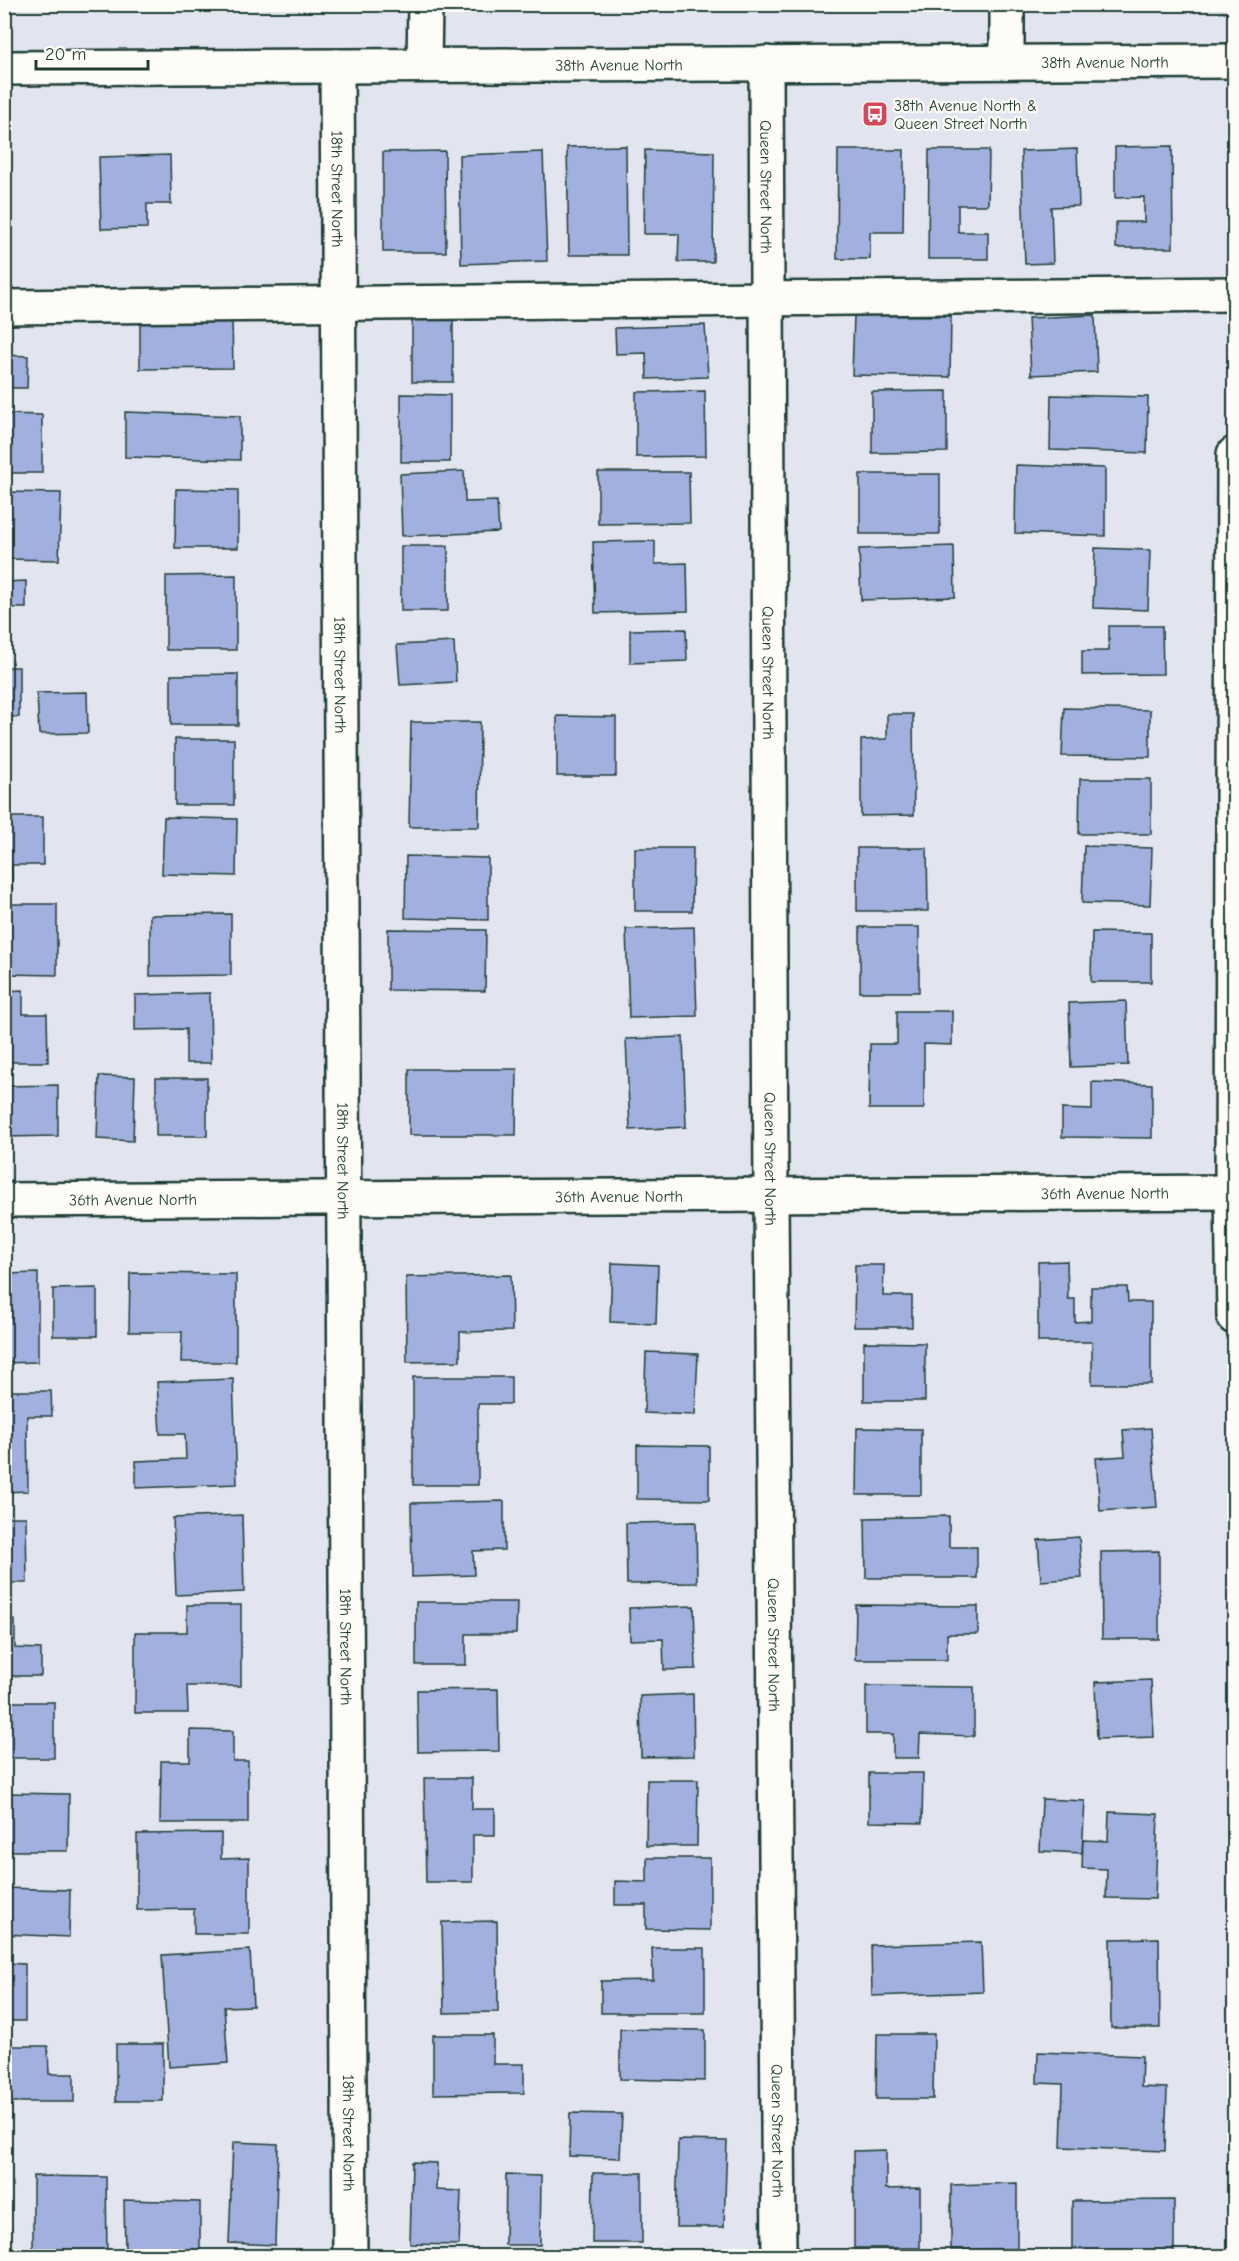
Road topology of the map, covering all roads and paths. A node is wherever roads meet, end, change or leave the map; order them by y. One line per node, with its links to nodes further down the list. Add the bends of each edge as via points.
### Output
1 (424, 4): 6 (street)
2 (1007, 4): 4 (street)
3 (1234, 61): 4 (street, 38th Avenue North)
4 (1007, 62): 5 (street, 38th Avenue North)
5 (766, 63): 6 (street, 38th Avenue North); 10 (street, Queen Street North)
6 (424, 65): 7 (street, 38th Avenue North)
7 (337, 66): 8 (street, 38th Avenue North); 11 (street, 18th Street North)
8 (4, 68)
9 (1234, 294): 10 (street)
10 (767, 298): 11 (street); 15 (street, Queen Street North)
11 (338, 303): 12 (street); 16 (street, 18th Street North)
12 (4, 307)
13 (1234, 454): 14 (street)
14 (1233, 1192): 15 (street, 36th Avenue North); 18 (street)
15 (771, 1195): 16 (street, 36th Avenue North); 20 (street, Queen Street North)
16 (344, 1198): 17 (street, 36th Avenue North); 19 (street, 18th Street North)
17 (4, 1200)
18 (1234, 1317)
19 (350, 2256)
20 (779, 2256)

